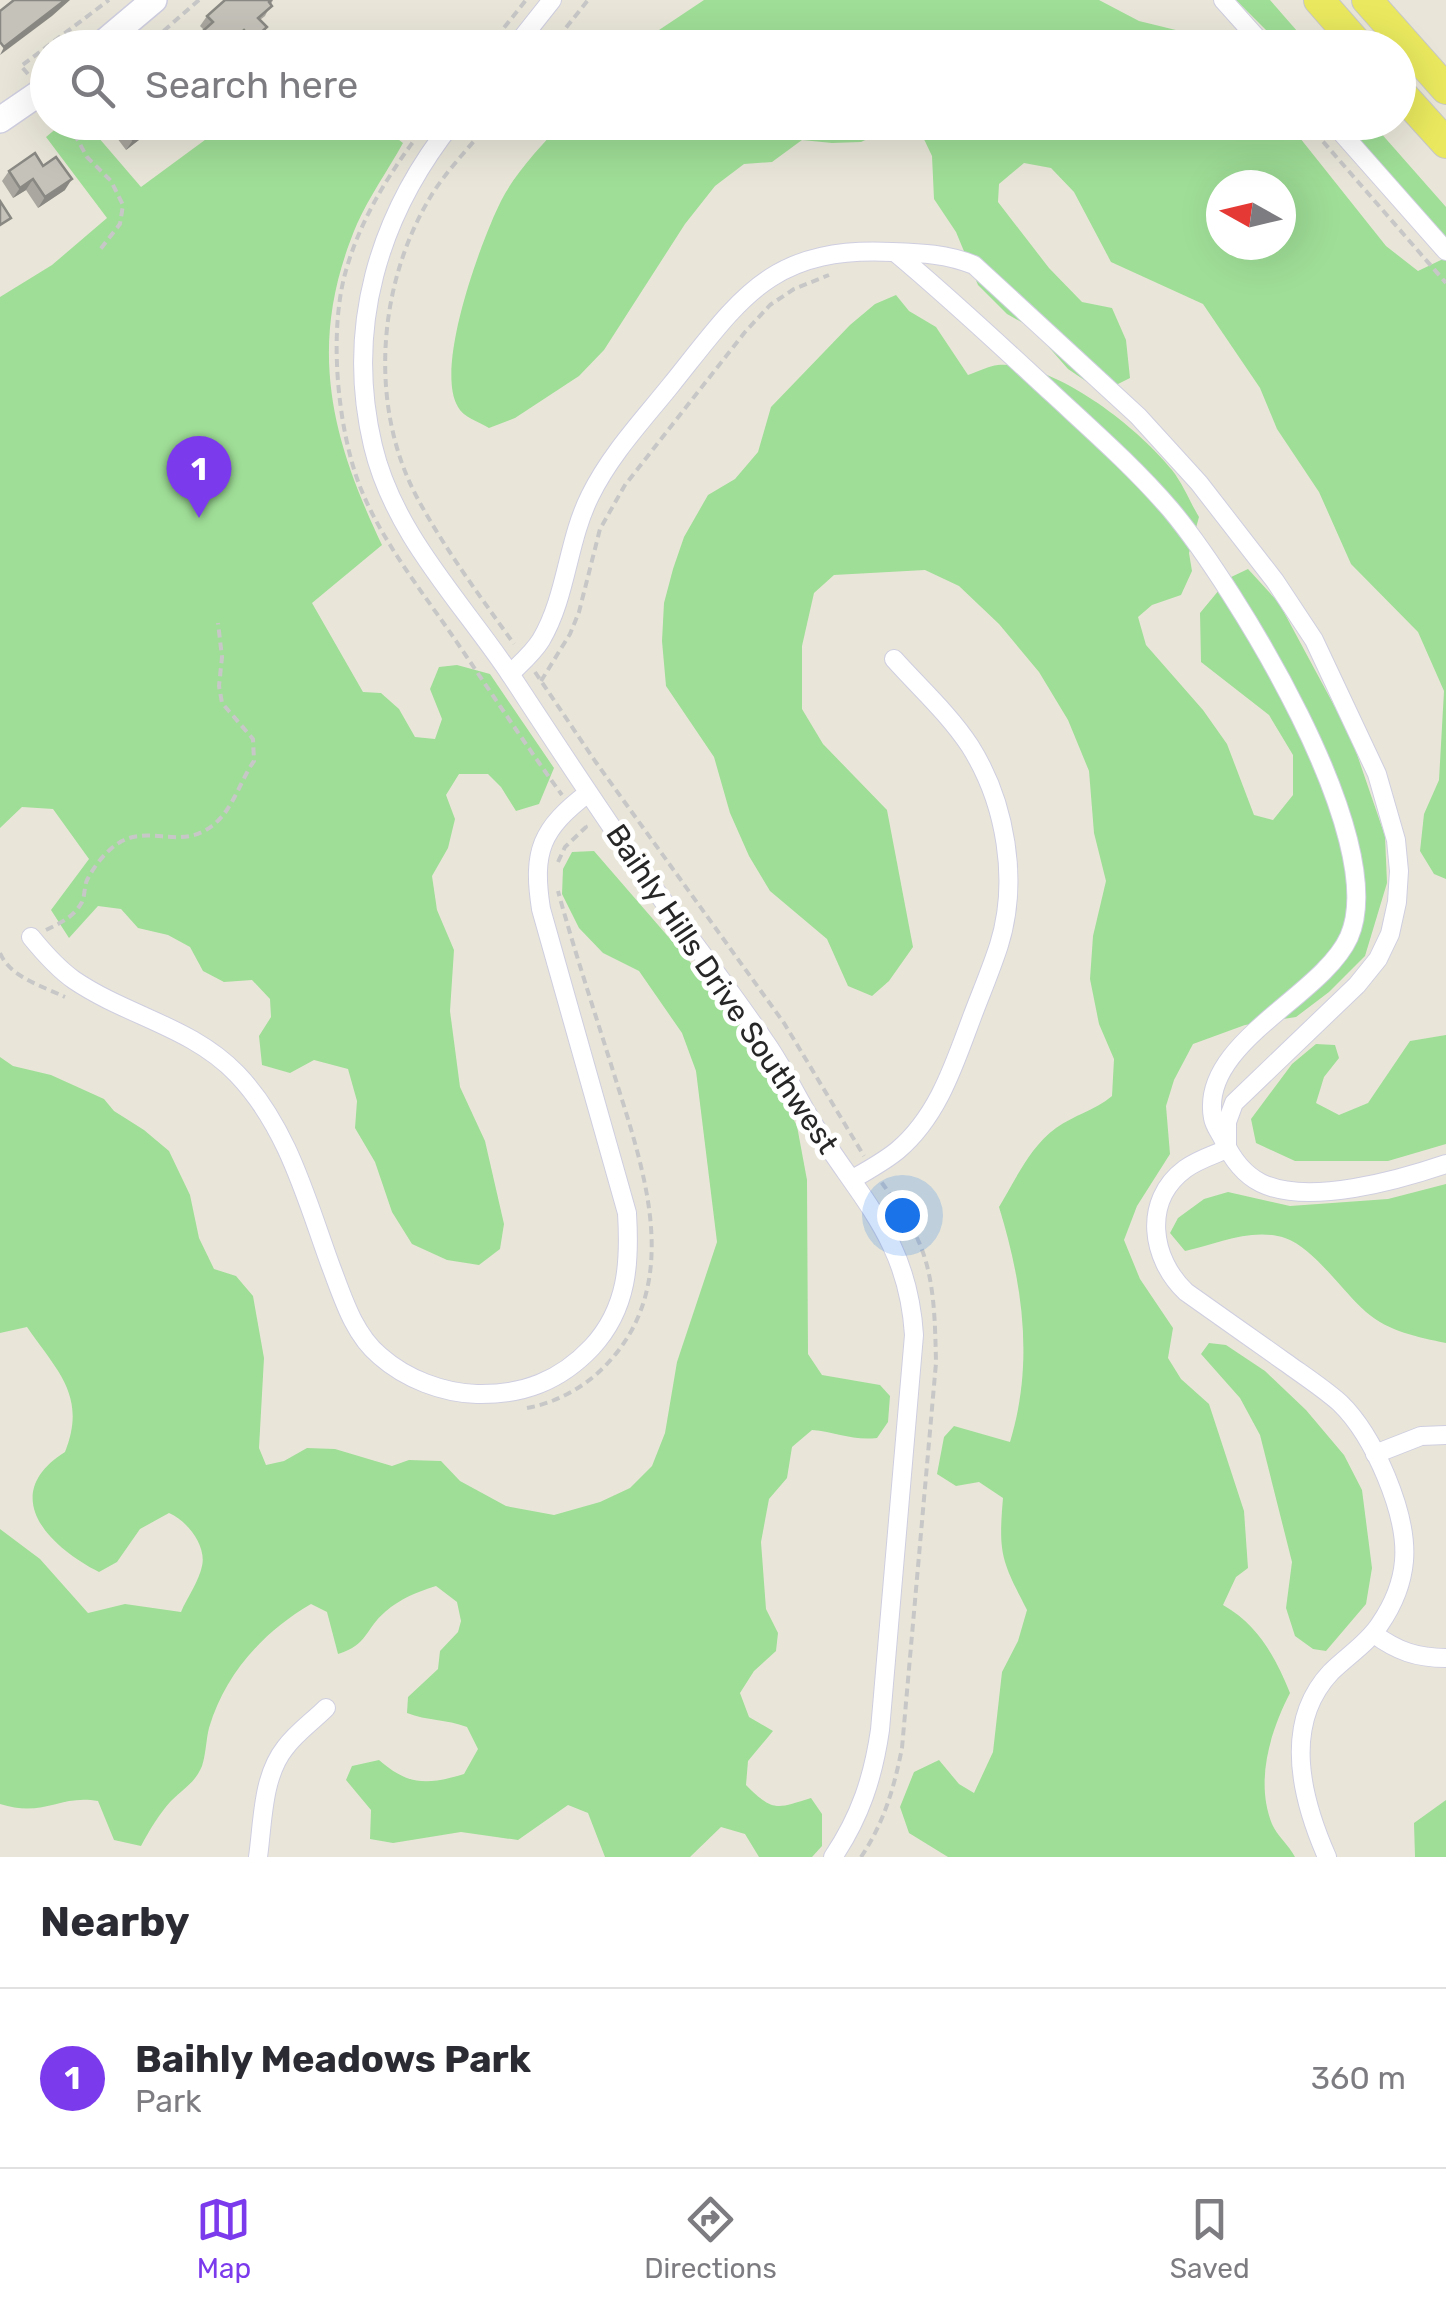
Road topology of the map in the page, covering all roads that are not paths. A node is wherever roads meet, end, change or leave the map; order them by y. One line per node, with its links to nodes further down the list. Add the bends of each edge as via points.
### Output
1 (154, 0): 7 (street)
2 (552, 0): 8 (street)
3 (1224, 0): 9 (street)
4 (1319, 0): 10 (main road)
5 (1367, 0): 11 (main road)
6 (1377, 0): 12 (main road)
7 (118, 30)
8 (528, 30)
9 (1250, 30)
10 (1345, 30)
11 (1393, 30)
12 (1400, 30)
13 (1416, 51): 15 (main road)
14 (1416, 56): 15 (main road)
15 (1441, 84)
16 (30, 99): 18 (street)
17 (1416, 110): 21 (main road)
18 (0, 120)
19 (441, 140): 25 (street, Baihly Hills Drive Southwest, via 402,197 372,275 362,364 365,406 389,494 405,524)
20 (1348, 140): 22 (street)
21 (1446, 143)
22 (1446, 251)
23 (895, 252): 25 (street, via 803,260 738,301 603,472 581,519 553,615 533,652); 28 (street, via 1122,457 1170,509 1242,612 1339,808 1356,880 1350,935 1334,960 1230,1060 1213,1119); 28 (street, via 950,255 974,265 1170,448 1314,640 1377,774 1399,872 1390,934 1357,985 1234,1103 1226,1122)
24 (894, 660): 30 (street, via 980,765 1004,836 1007,906 1000,943 939,1098 896,1152)
25 (510, 674): 26 (street, Baihly Hills Drive Southwest)
26 (588, 793): 27 (street, via 548,830 537,884 627,1212 630,1258 625,1288 596,1343 574,1365 526,1390 467,1394 431,1386 378,1356 349,1312 294,1164 258,1099 214,1054 71,978); 30 (street, Baihly Hills Drive Southwest, via 766,1043)
27 (31, 937)
28 (1227, 1149): 29 (street, via 1260,1183 1294,1190 1359,1186); 32 (street, via 1184,1170 1166,1190 1155,1227 1166,1270 1186,1292 1341,1404)
29 (1446, 1164)
30 (853, 1179): 37 (street, Baihly Hills Drive Southwest, via 886,1230 908,1282 914,1335 874,1771)
31 (1446, 1435): 32 (street, via 1421,1436)
32 (1375, 1454): 33 (street, via 1405,1548 1400,1587)
33 (1374, 1634): 34 (street, via 1411,1656); 38 (street, via 1330,1674 1303,1724 1302,1782)
34 (1446, 1658)
35 (326, 1708): 36 (street, via 275,1763)
36 (258, 1857)
37 (833, 1857)
38 (1327, 1857)

